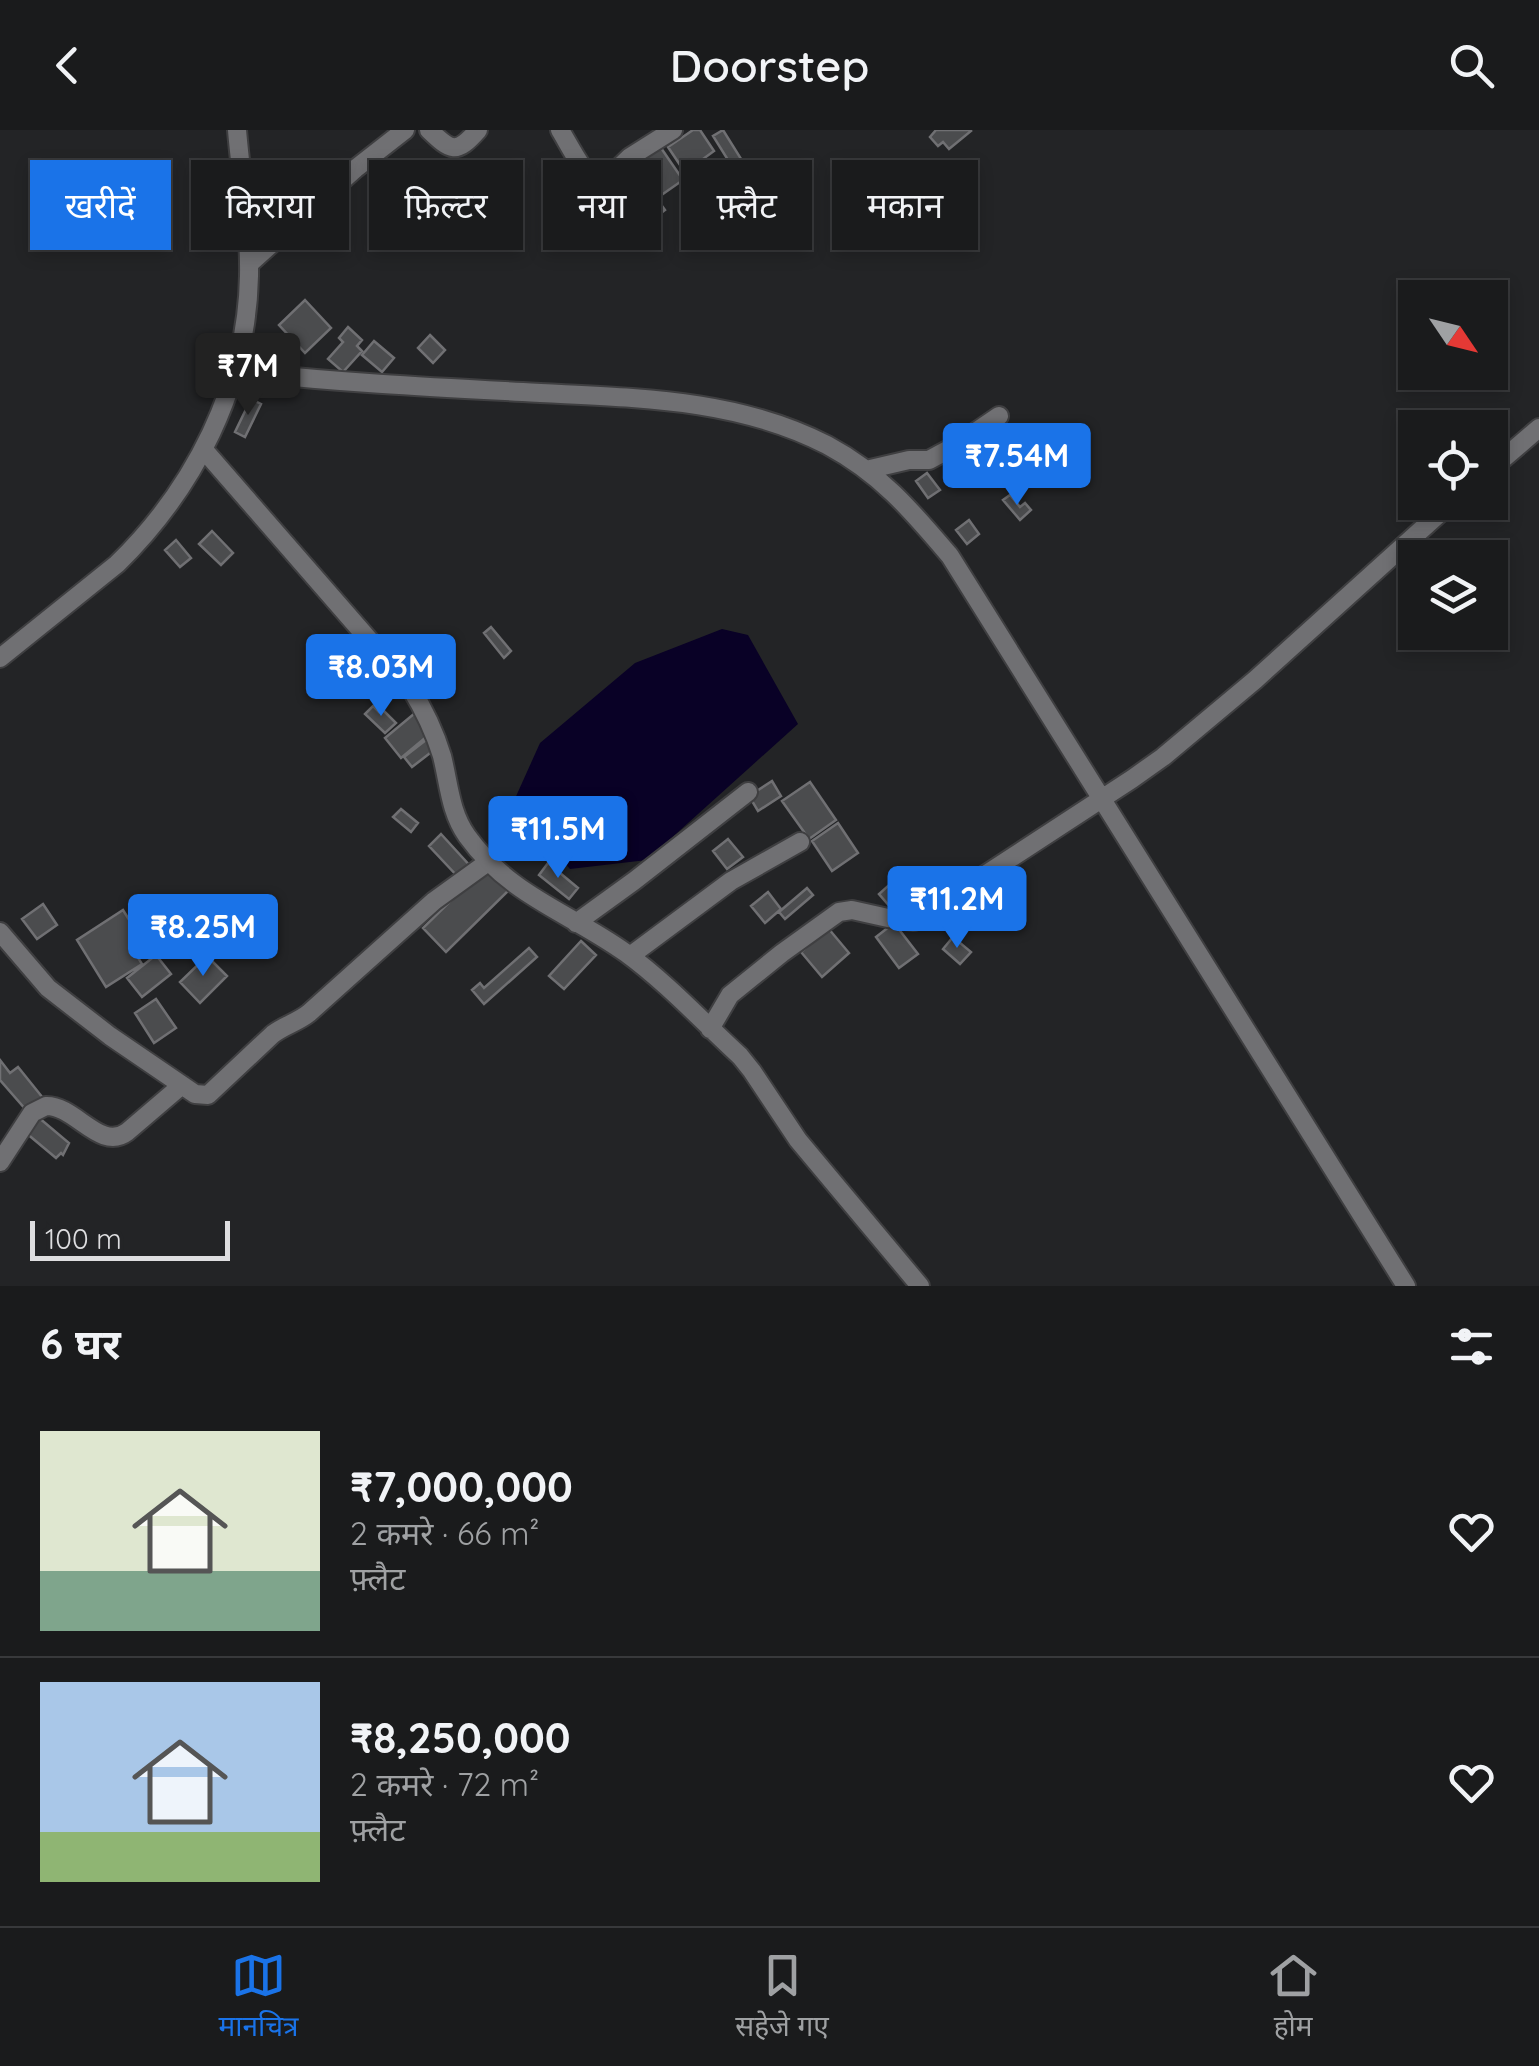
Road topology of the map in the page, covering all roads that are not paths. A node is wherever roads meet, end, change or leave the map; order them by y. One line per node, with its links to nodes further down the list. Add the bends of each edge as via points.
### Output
1 (237, 130): 7 (street)
2 (405, 130): 7 (street)
3 (429, 130): 4 (street, via 449,148 462,146)
4 (478, 130)
5 (560, 130): 6 (street, via 599,183)
6 (673, 130)
7 (249, 264): 8 (street)
8 (232, 383): 11 (street); 13 (street, via 416,386 717,407 802,434)
9 (1000, 416): 13 (street, via 929,460)
10 (1539, 428): 12 (street)
11 (204, 450): 15 (street, via 133,548); 19 (street, via 410,687 441,754 457,820)
12 (1508, 455)
13 (866, 470): 17 (street, via 950,556)
14 (1432, 520): 17 (street, via 1255,680)
15 (0, 658)
16 (748, 792): 20 (street)
17 (1094, 803): 23 (street, via 923,918 839,912 730,995); 27 (street)
18 (800, 842): 22 (street, via 731,881)
19 (488, 862): 20 (street); 24 (street, via 434,901 309,1014 273,1034 208,1096)
20 (576, 923): 22 (street)
21 (0, 932): 24 (street, via 48,988)
22 (630, 956): 23 (street)
23 (710, 1029): 26 (street, via 752,1071 798,1140)
24 (182, 1085): 25 (street, via 117,1138 46,1106 32,1114)
25 (0, 1162)
26 (920, 1286)
27 (1406, 1286)

